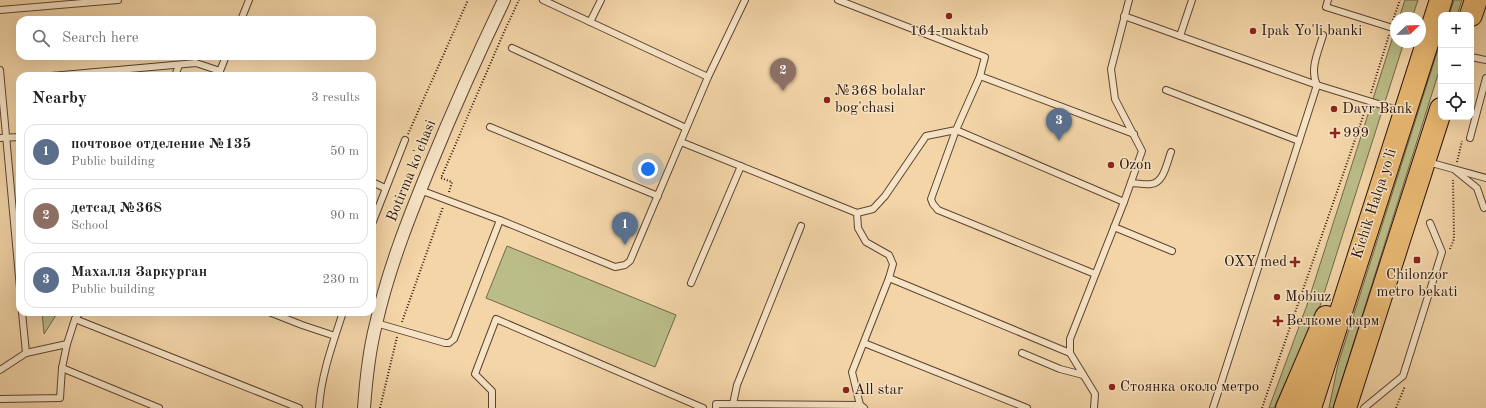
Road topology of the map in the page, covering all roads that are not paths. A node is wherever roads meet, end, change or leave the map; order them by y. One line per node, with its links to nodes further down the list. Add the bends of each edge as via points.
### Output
1 (118, 0): 13 (lane)
2 (249, 0): 15 (lane)
3 (504, 0): 58 (street, Botirma ko'chasi)
4 (543, 0): 17 (lane)
5 (601, 0): 17 (lane)
6 (745, 0): 34 (lane)
7 (838, 0): 33 (lane, via 985,56)
8 (1129, 0): 16 (lane)
9 (1192, 0): 21 (lane)
10 (1328, 0): 18 (lane, via 1326,7)
11 (1441, 0): 19 (highway, Kichik Halqa yo'li)
12 (1476, 0): 14 (highway)
13 (0, 10)
14 (1472, 12)
15 (243, 16)
16 (1124, 16): 21 (lane); 43 (lane, via 1111,69 1115,99)
17 (590, 22): 34 (lane)
18 (1390, 28)
19 (1426, 34)
20 (1323, 35): 36 (lane, via 1313,71)
21 (1180, 36): 36 (lane)
22 (512, 48): 41 (lane)
23 (1421, 48): 38 (highway, Kichik Halqa yo'li)
24 (1474, 58): 26 (lane)
25 (224, 60): 32 (lane)
26 (1486, 60)
27 (179, 65): 29 (lane); 30 (lane); 31 (lane, via 196,64)
28 (0, 70): 45 (lane)
29 (98, 72)
30 (176, 72)
31 (216, 72)
32 (219, 72)
33 (980, 76): 42 (lane); 43 (lane)
34 (708, 77): 41 (lane)
35 (1486, 78): 46 (lane)
36 (1317, 85): 38 (lane); 48 (lane)
37 (1166, 90): 48 (lane)
38 (1405, 112): 60 (highway, Kichik Halqa yo'li)
39 (1438, 118): 51 (highway)
40 (490, 127): 59 (lane)
41 (686, 128): 49 (lane)
42 (956, 130): 61 (lane); 64 (lane, via 926,136 885,196 873,209); 71 (lane, via 931,199 938,210)
43 (1134, 134): 55 (lane, via 1142,151)
44 (16, 137): 45 (lane)
45 (3, 138): 70 (lane)
46 (1470, 138)
47 (405, 140): 57 (lane)
48 (1299, 141): 102 (lane)
49 (681, 142): 52 (lane); 59 (lane)
50 (1171, 152): 55 (lane, via 1158,182)
51 (1424, 161): 53 (lane); 106 (highway)
52 (741, 166): 64 (lane); 73 (lane)
53 (1454, 170): 54 (lane); 62 (lane, via 1477,188)
54 (1486, 178)
55 (1131, 183): 61 (lane)
56 (376, 184): 57 (lane)
57 (385, 188): 63 (lane)
58 (420, 190): 65 (lane); 79 (street, Botirma ko'chasi, via 397,253)
59 (658, 196): 65 (lane, via 630,261 615,267)
60 (1378, 196): 83 (highway, Kichik Halqa yo'li); 103 (highway)
61 (1124, 202): 68 (lane)
62 (1484, 208)
63 (376, 213)
64 (857, 213): 72 (lane, via 858,228 866,242 889,255 893,264)
65 (500, 220): 79 (lane, via 454,339 450,343)
66 (1430, 223): 107 (lane, via 1442,252 1403,376)
67 (801, 226): 91 (lane, via 737,385)
68 (1114, 227): 69 (lane); 71 (lane)
69 (1172, 251)
70 (16, 253)
71 (1096, 274): 85 (lane, via 1070,339)
72 (889, 278): 81 (lane); 85 (lane)
73 (691, 283)
74 (22, 316): 84 (lane)
75 (77, 316): 78 (lane)
76 (279, 316): 80 (lane)
77 (342, 316): 80 (lane)
78 (75, 319): 82 (lane); 94 (lane)
79 (376, 323): 96 (street, Botirma ko'chasi)
80 (335, 336): 95 (lane, via 319,396)
81 (864, 343): 92 (lane, via 852,372); 100 (lane)
82 (67, 344): 84 (lane); 87 (lane)
83 (1328, 352): 104 (highway, Kichik Halqa yo'li); 105 (highway)
84 (26, 353): 88 (lane)
85 (1070, 353): 89 (lane)
86 (1022, 354): 89 (lane)
87 (62, 368): 90 (lane, via 60,398); 93 (lane)
88 (0, 370)
89 (1083, 375): 101 (lane, via 1095,394)
90 (0, 399)
91 (733, 404): 92 (lane); 99 (lane, via 716,404)
92 (862, 407)
93 (159, 408)
94 (299, 408)
95 (319, 408)
96 (364, 408)
97 (492, 408): 98 (lane, via 492,391 475,374 496,318)
98 (703, 408)
99 (716, 408)
100 (1027, 408)
101 (1094, 408)
102 (1213, 408)
103 (1287, 408)
104 (1310, 408)
105 (1322, 408)
106 (1345, 408)
107 (1364, 408)

